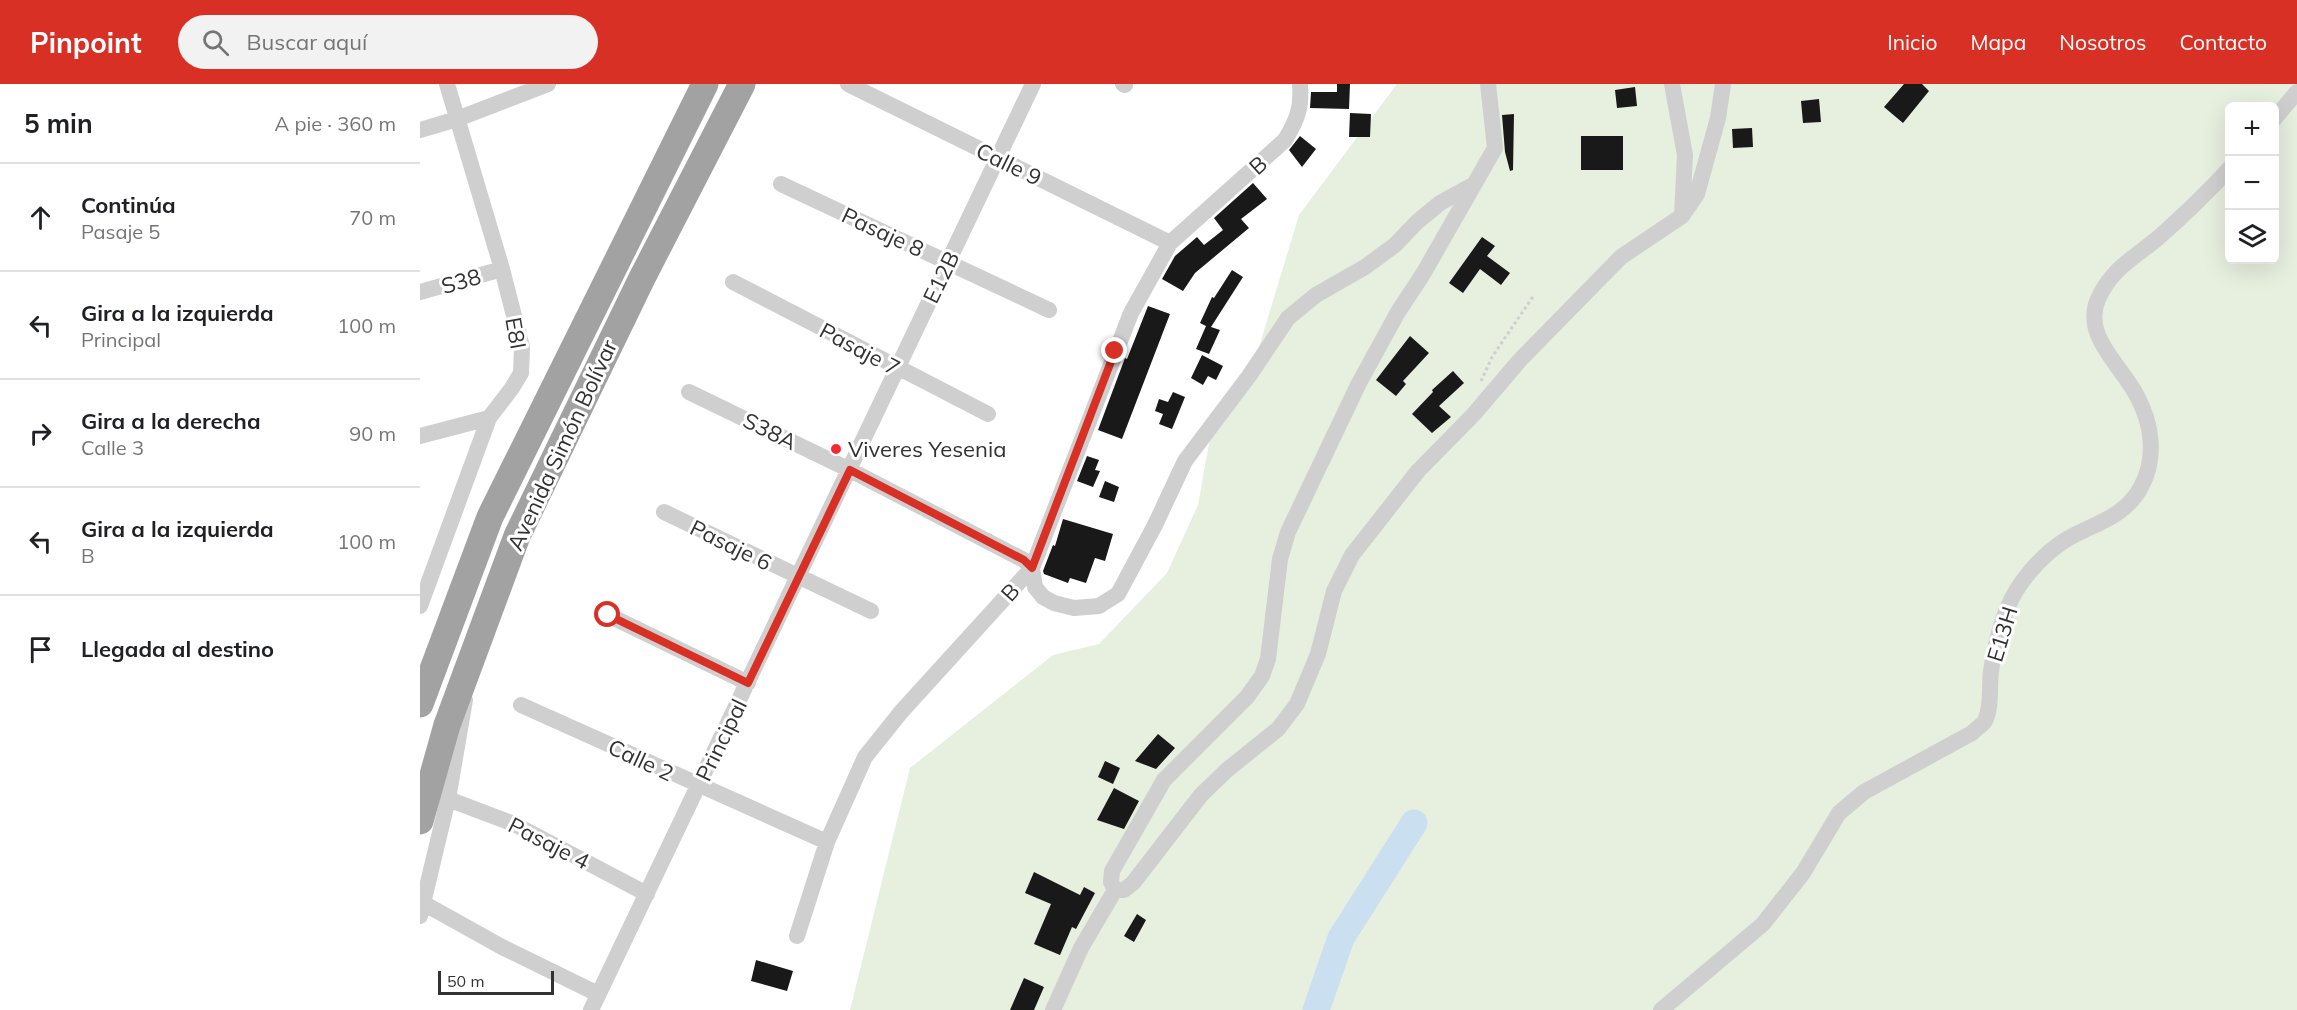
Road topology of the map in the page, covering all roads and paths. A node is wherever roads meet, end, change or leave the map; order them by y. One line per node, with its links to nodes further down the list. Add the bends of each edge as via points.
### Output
1 (447, 84): 13 (street, E8I)
2 (548, 84): 13 (street)
3 (705, 84): 27 (highway, Avenida Simón Bolívar)
4 (742, 84): 31 (highway, Avenida Simón Bolívar)
5 (848, 84): 15 (street, Calle 9)
6 (1033, 84): 15 (street, E12B)
7 (1300, 84): 20 (street, B, via 1298,119 1285,141)
8 (1488, 84): 18 (street, via 1495,148)
9 (1672, 84): 19 (street, via 1685,155)
10 (1723, 84): 19 (street, via 1697,194)
11 (2297, 92): 12 (street)
12 (2279, 113)
13 (457, 119): 14 (street); 22 (street, E8I)
14 (420, 130)
15 (998, 159): 20 (street, Calle 9); 21 (street, E12B)
16 (2225, 172): 57 (street, E13H, via 2190,209 2129,258 2099,298 2094,314 2098,330 2108,356 2137,395 2150,428 2151,460 2141,488 2124,508 2066,540 2030,570 2007,608 1991,672 1984,722 1864,792 1839,813 1803,873 1763,924)
17 (782, 184): 21 (street, Pasaje 8)
18 (1473, 184): 37 (street, via 1440,203 1365,267 1316,295 1288,318 1185,461 1118,594 1099,606 1074,608 1054,603 1035,587); 50 (street, via 1359,383 1288,532 1280,559 1268,659 1262,676 1164,780 1112,871 1111,882)
19 (1682, 216): 50 (street, via 1614,265 1528,351 1419,471 1352,555 1334,591 1318,654 1297,704 1278,729 1201,795 1133,883 1124,890)
20 (1170, 243): 37 (street, B, via 1131,314)
21 (949, 263): 26 (street, Pasaje 8); 28 (street, E12B)
22 (502, 269): 24 (street, S38); 33 (street, E8I, via 522,347 520,373)
23 (733, 282): 28 (street, Pasaje 7)
24 (420, 292)
25 (1534, 295): 29 (path, via 1492,357)
26 (1049, 310)
27 (579, 340): 31 (highway, via 591,340 599,351); 44 (highway, Avenida Simón Bolívar, via 490,517)
28 (897, 368): 32 (street, Pasaje 7); 35 (street, E12B)
29 (1479, 384)
30 (689, 392): 35 (street, S38A)
31 (580, 405): 42 (highway, Avenida Simón Bolívar, via 517,536)
32 (988, 414)
33 (489, 418): 34 (street); 39 (street, E8I)
34 (420, 436)
35 (850, 470): 37 (street, S38A, via 1024,560); 38 (street, Principal)
36 (664, 512): 38 (street, Pasaje 6)
37 (1032, 568): 49 (street, B, via 901,712 866,757)
38 (799, 577): 40 (street, Pasaje 6); 43 (street, Principal)
39 (420, 606)
40 (871, 611)
41 (608, 615): 43 (street)
42 (466, 674): 47 (street, via 463,721); 48 (highway, Avenida Simón Bolívar)
43 (748, 683): 46 (street, Principal)
44 (420, 703)
45 (521, 705): 46 (street, Calle 2)
46 (699, 786): 49 (street, Calle 2); 51 (street, Principal)
47 (448, 799): 51 (street, Pasaje 4, via 514,824); 52 (street)
48 (420, 821)
49 (827, 842): 53 (street)
50 (1116, 890): 56 (street, via 1081,948)
51 (647, 894): 54 (street, Principal)
52 (422, 910): 54 (street)
53 (797, 936)
54 (598, 994): 55 (street, Principal)
55 (591, 1010)
56 (1053, 1010)
57 (1661, 1010)

